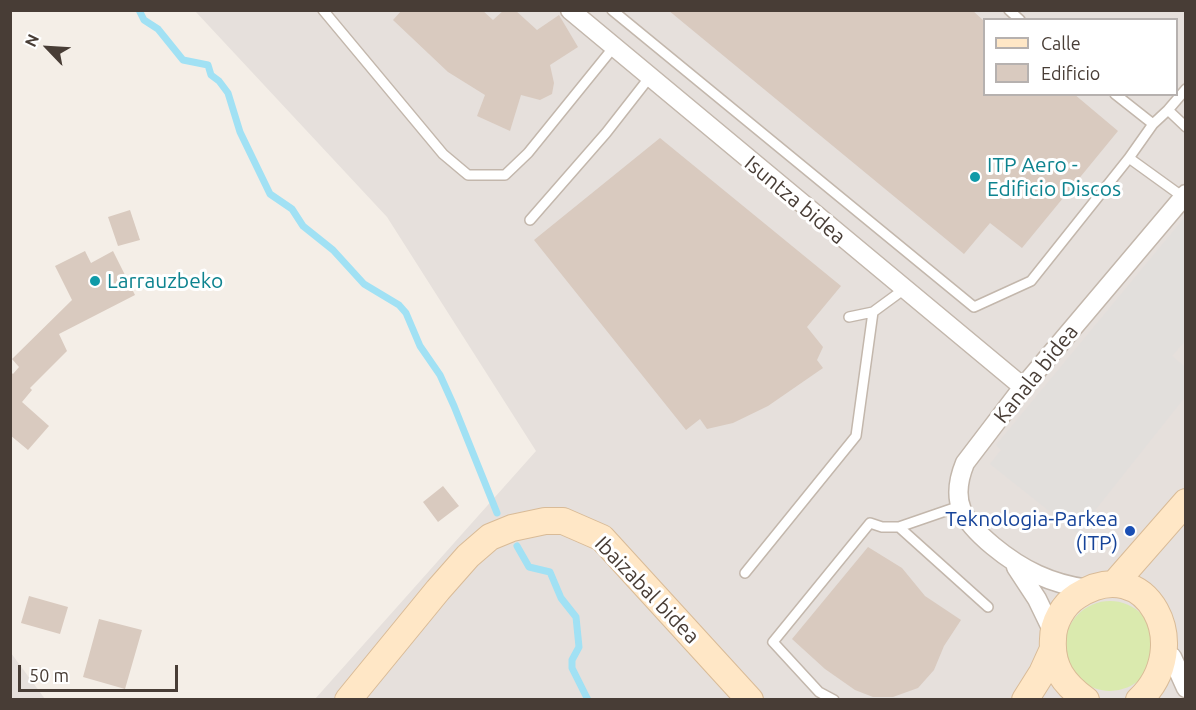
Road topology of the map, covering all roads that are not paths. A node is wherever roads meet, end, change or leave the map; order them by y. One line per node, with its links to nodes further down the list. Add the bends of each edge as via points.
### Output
1 (323, 10): 4 (lane, via 443,154 468,175 505,175 528,153)
2 (570, 10): 4 (street, Isuntza bidea)
3 (612, 10): 11 (lane, via 974,307 1032,281)
4 (613, 48): 5 (street, Isuntza bidea)
5 (649, 78): 13 (lane); 14 (street, Isuntza bidea)
6 (1185, 89): 8 (lane)
7 (1118, 96): 9 (lane)
8 (1168, 110): 9 (lane); 10 (lane)
9 (1153, 124): 11 (lane)
10 (1185, 127)
11 (1129, 158): 12 (lane)
12 (1184, 195): 17 (street, Kanala bidea)
13 (530, 220)
14 (903, 290): 15 (lane); 17 (street, Isuntza bidea)
15 (873, 312): 16 (lane); 22 (lane, via 856,436)
16 (849, 317)
17 (1023, 387): 19 (street, Kanala bidea, via 965,463 958,492)
18 (1185, 502): 23 (street)
19 (960, 506): 20 (lane); 21 (street, via 972,528)
20 (899, 527): 25 (lane); 31 (lane, via 870,523 773,642 819,692)
21 (1011, 561): 24 (street, via 1052,582); 26 (street, via 1037,599)
22 (745, 573)
23 (1115, 583): 24 (street); 27 (street, via 1136,588 1154,599 1173,636)
24 (1088, 589): 26 (street, via 1066,607)
25 (988, 607)
26 (1052, 642): 32 (street, via 1042,673); 33 (street, via 1057,671 1069,688)
27 (1172, 657): 28 (street); 34 (street, via 1166,674)
28 (1185, 688)
29 (348, 699): 30 (street, Ibaizabal bidea, via 438,590 490,537 523,526 563,521 602,538)
30 (750, 699)
31 (834, 699)
32 (1024, 699)
33 (1086, 699)
34 (1139, 699)

